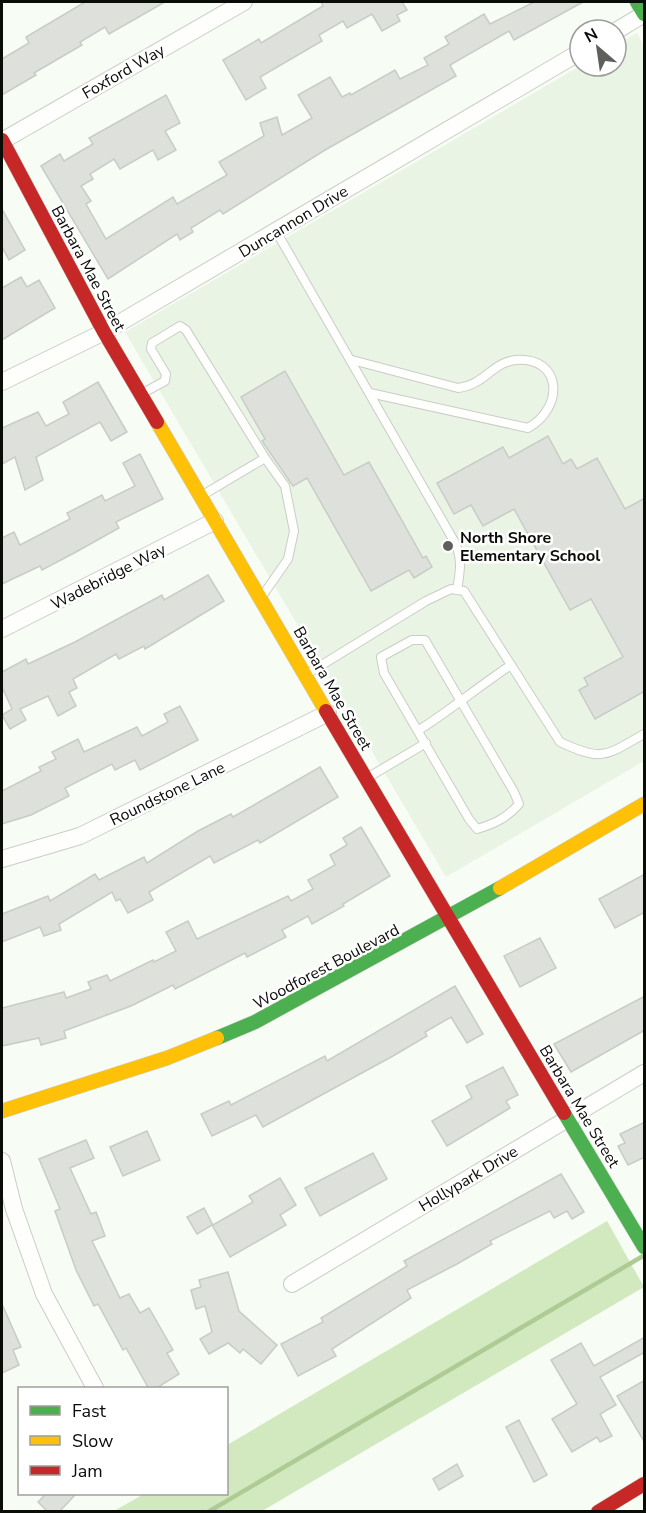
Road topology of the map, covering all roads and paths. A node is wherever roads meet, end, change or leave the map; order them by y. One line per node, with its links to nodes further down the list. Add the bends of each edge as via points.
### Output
1 (244, 2): 6 (street, Foxford Way)
2 (637, 2): 3 (street)
3 (644, 14): 4 (street)
4 (628, 24)
5 (568, 59): 7 (street, Duncannon Drive)
6 (2, 140): 8 (street, Barbara Mae Street)
7 (276, 231): 8 (street, Duncannon Drive); 9 (lane)
8 (104, 332): 10 (street, Duncannon Drive); 12 (street, Barbara Mae Street)
9 (352, 360): 11 (lane); 11 (lane, via 458,388 472,387 498,366 513,360 529,360 543,366 554,396 540,422 528,428)
10 (2, 382)
11 (370, 393): 16 (lane, via 460,553)
12 (141, 394): 13 (lane, via 165,381 166,374 151,349 152,344 180,327 186,330); 14 (street, Barbara Mae Street)
13 (265, 458): 14 (lane); 17 (lane, via 285,486 294,531 288,560)
14 (201, 496): 15 (street, Barbara Mae Street)
15 (215, 521): 17 (street, Barbara Mae Street); 18 (street, Wadebridge Way)
16 (457, 590): 19 (lane, via 464,591); 20 (lane, via 426,601)
17 (262, 597): 20 (street, Barbara Mae Street)
18 (2, 629)
19 (511, 665): 21 (lane, via 475,688); 24 (lane, via 560,742 586,754 605,756)
20 (306, 674): 22 (street, Barbara Mae Street)
21 (461, 703): 23 (lane); 23 (lane, via 425,640 412,640 381,657 384,673); 25 (lane, via 514,792 519,804 514,810 477,829)
22 (328, 713): 26 (street, Barbara Mae Street); 28 (street, Roundstone Lane, via 80,836)
23 (419, 730): 25 (lane)
24 (645, 734)
25 (426, 743): 26 (lane)
26 (366, 778): 29 (street, Barbara Mae Street)
27 (645, 804): 29 (street, Woodforest Boulevard)
28 (2, 859)
29 (448, 918): 31 (street, Woodforest Boulevard, via 255,1022 167,1058); 32 (street, Barbara Mae Street)
30 (645, 1073): 32 (street, Hollypark Drive)
31 (2, 1111)
32 (567, 1118): 34 (street, Barbara Mae Street); 35 (street, Hollypark Drive)
33 (2, 1161): 36 (street, via 14,1209 44,1294)
34 (645, 1247)
35 (292, 1284)
36 (94, 1387)
37 (645, 1484): 38 (street)
38 (598, 1512)

